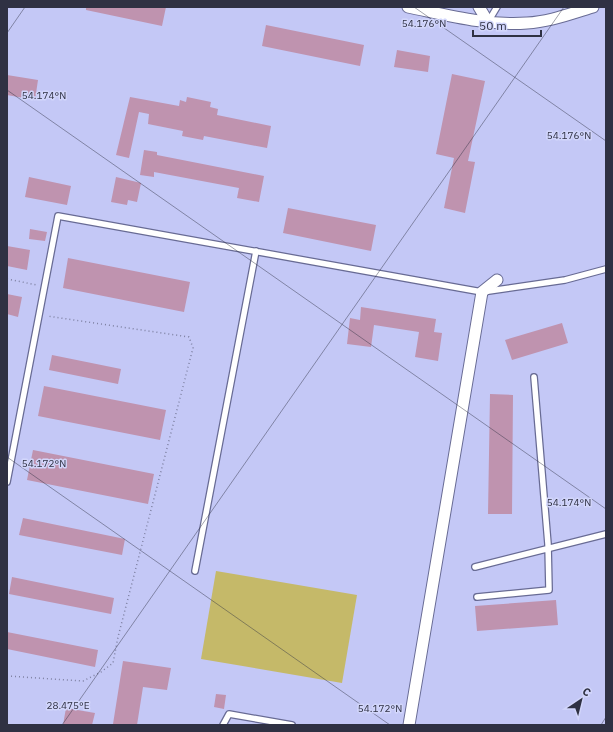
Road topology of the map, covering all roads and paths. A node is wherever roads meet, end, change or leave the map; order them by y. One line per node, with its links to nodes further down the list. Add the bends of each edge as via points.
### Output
1 (408, 7): 5 (street)
2 (479, 7): 5 (street)
3 (497, 7): 5 (lane)
4 (593, 7): 5 (street, via 542,21)
5 (488, 22)
6 (256, 251): 10 (lane, via 58,216); 11 (lane); 18 (lane)
7 (606, 269): 11 (lane, via 565,280)
8 (7, 279): 10 (path)
9 (496, 280): 11 (street)
10 (45, 286): 12 (lane)
11 (482, 292): 23 (street)
12 (39, 315): 14 (lane); 20 (path, via 189,337 193,348 113,663 83,681)
13 (534, 377): 16 (lane)
14 (7, 482)
15 (606, 534): 16 (lane)
16 (548, 549): 17 (lane); 19 (lane, via 549,590)
17 (475, 567)
18 (195, 571)
19 (477, 597)
20 (7, 676)
21 (223, 725): 22 (lane, via 229,714)
22 (292, 725)
23 (409, 725)

